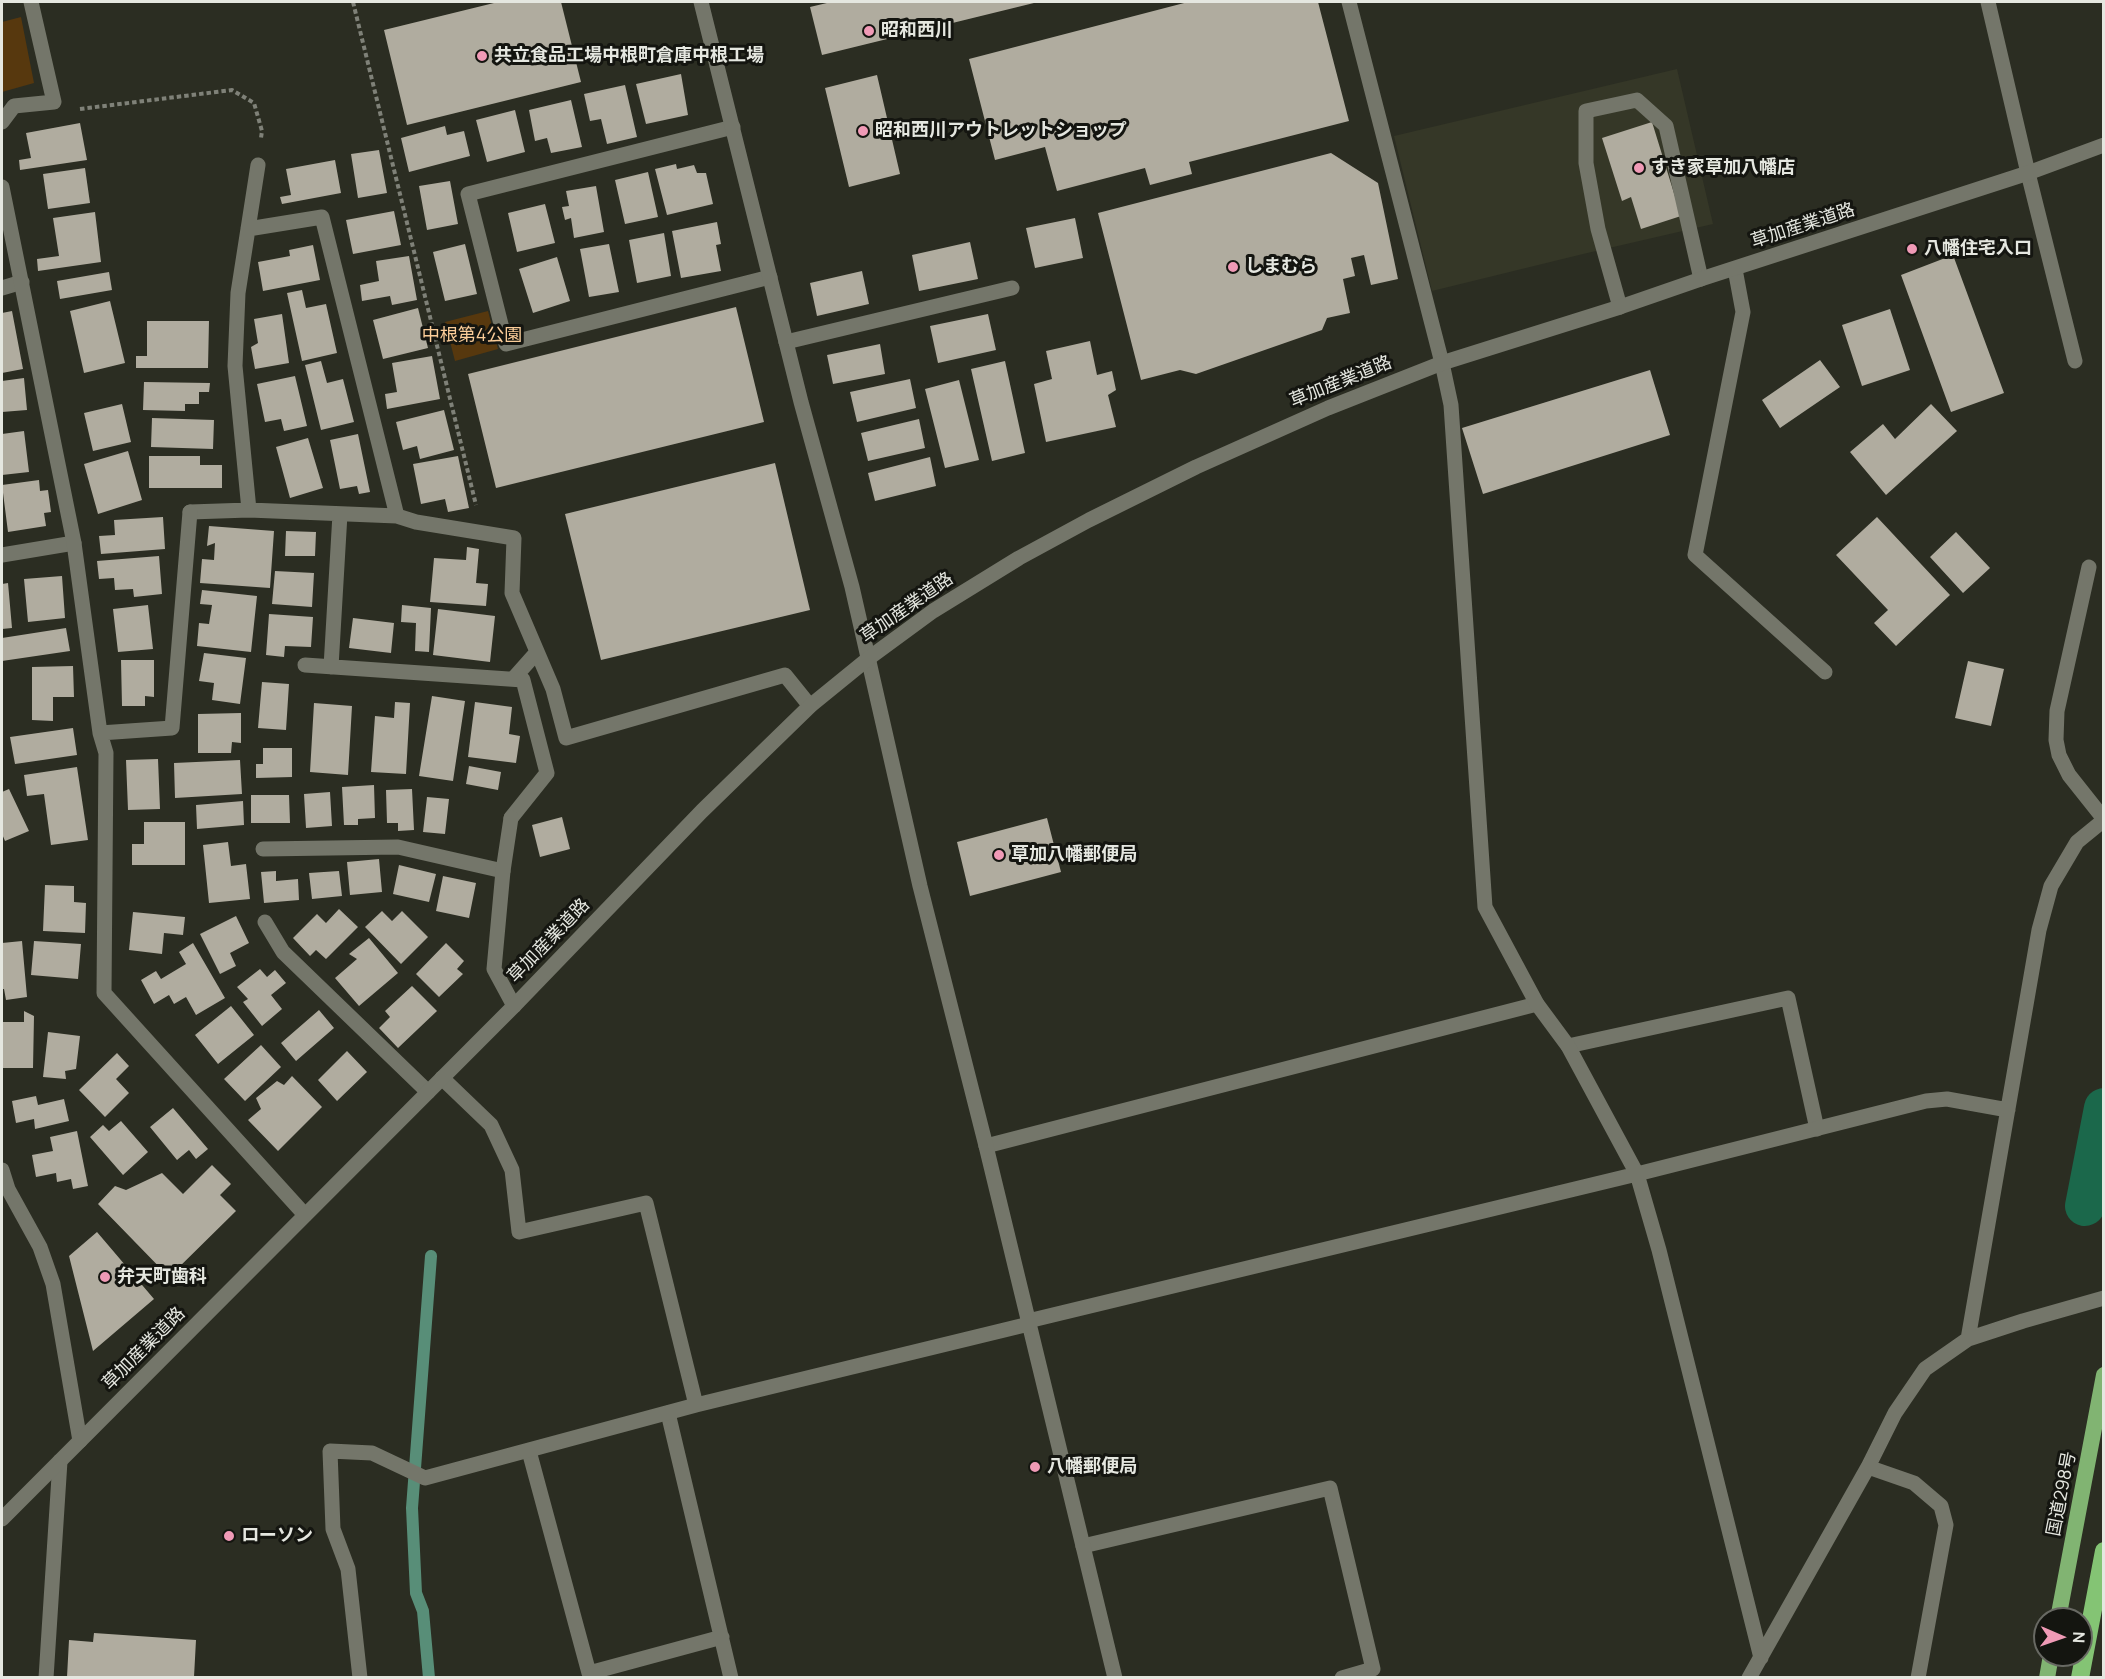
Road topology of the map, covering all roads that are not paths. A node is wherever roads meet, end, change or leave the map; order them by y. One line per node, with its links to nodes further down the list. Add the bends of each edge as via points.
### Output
1 (31, 2): 5 (street, via 54,102 14,106)
2 (701, 2): 6 (street)
3 (1349, 2): 21 (street)
4 (1988, 2): 9 (street)
5 (2, 122)
6 (733, 127): 13 (street); 13 (street, via 468,194 506,344)
7 (2103, 145): 9 (street, 草加産業道路)
8 (258, 165): 11 (street)
9 (2028, 173): 12 (street, 草加産業道路); 20 (street)
10 (2, 187): 15 (street)
11 (248, 229): 22 (street, via 238,293 235,366); 24 (street, via 322,216)
12 (1735, 268): 14 (street, 草加産業道路); 32 (street, via 1743,312 1695,555)
13 (770, 277): 19 (street)
14 (1701, 279): 18 (street, 草加産業道路); 18 (street, via 1666,126 1637,100 1586,111 1586,163)
15 (22, 282): 16 (street); 25 (street)
16 (2, 288)
17 (1012, 288): 19 (street)
18 (1620, 308): 21 (street, 草加産業道路)
19 (786, 342): 29 (street)
20 (2075, 361)
21 (1442, 363): 29 (street, 草加産業道路, via 1328,408 1089,520 933,611); 40 (street, via 1451,405 1485,907)
22 (249, 510): 23 (street); 35 (street, via 190,512 172,728)
23 (340, 514): 24 (street); 31 (street)
24 (397, 516): 28 (street, via 514,538 512,593)
25 (74, 543): 26 (street); 35 (street)
26 (2, 555)
27 (2089, 567): 36 (street, via 2057,711 2056,740 2068,774)
28 (537, 652): 33 (street); 34 (street, via 553,689 566,738 785,675)
29 (869, 658): 34 (street, 草加産業道路); 47 (street, via 920,886)
30 (305, 665): 31 (street)
31 (331, 667): 33 (street)
32 (1825, 672)
33 (513, 679): 38 (street, via 523,680 547,773 511,818)
34 (810, 706): 41 (street, 草加産業道路, via 702,811)
35 (100, 733): 51 (street, via 106,753 104,993)
36 (2103, 820): 45 (street, via 2077,842 2051,886 2039,930)
37 (262, 849): 38 (street, via 398,847)
38 (503, 871): 41 (street, via 494,969)
39 (265, 922): 44 (street, via 283,952)
40 (1537, 1004): 42 (street); 47 (street)
41 (514, 1006): 43 (street, 草加産業道路)
42 (1568, 1046): 46 (street, via 1788,998); 49 (street)
43 (442, 1078): 44 (street, 草加産業道路); 56 (street, via 491,1125 512,1170 519,1232 646,1203)
44 (428, 1092): 51 (street, 草加産業道路)
45 (2008, 1110): 46 (street, via 1947,1099 1926,1101); 54 (street)
46 (1817, 1129): 49 (street)
47 (986, 1146): 53 (street)
48 (2, 1170): 50 (street)
49 (1637, 1174): 53 (street); 67 (street)
50 (5, 1191): 58 (street, via 40,1247 52,1284)
51 (305, 1215): 58 (street, 草加産業道路)
52 (2103, 1298): 54 (street)
53 (1029, 1323): 56 (street); 63 (street)
54 (1968, 1339): 61 (street, via 1925,1369 1895,1413)
55 (2103, 1376): 65 (highway, 国道298号)
56 (696, 1405): 57 (street)
57 (668, 1413): 59 (street); 66 (street)
58 (80, 1441): 60 (street, 草加産業道路)
59 (529, 1451): 66 (street, via 589,1673); 69 (street, via 425,1478 372,1453 330,1451 333,1529 348,1569)
60 (60, 1461): 62 (street, 草加産業道路); 68 (street)
61 (1868, 1467): 67 (street); 74 (street, via 1914,1483 1941,1506 1946,1525)
62 (2, 1520)
63 (1083, 1546): 71 (street); 72 (street, via 1330,1488 1373,1670)
64 (2103, 1551): 75 (highway)
65 (2060, 1607)
66 (722, 1637): 70 (street)
67 (1761, 1658): 73 (street)
68 (46, 1677)
69 (360, 1677)
70 (731, 1677)
71 (1115, 1677)
72 (1342, 1677)
73 (1749, 1677)
74 (1918, 1677)
75 (2080, 1677)

